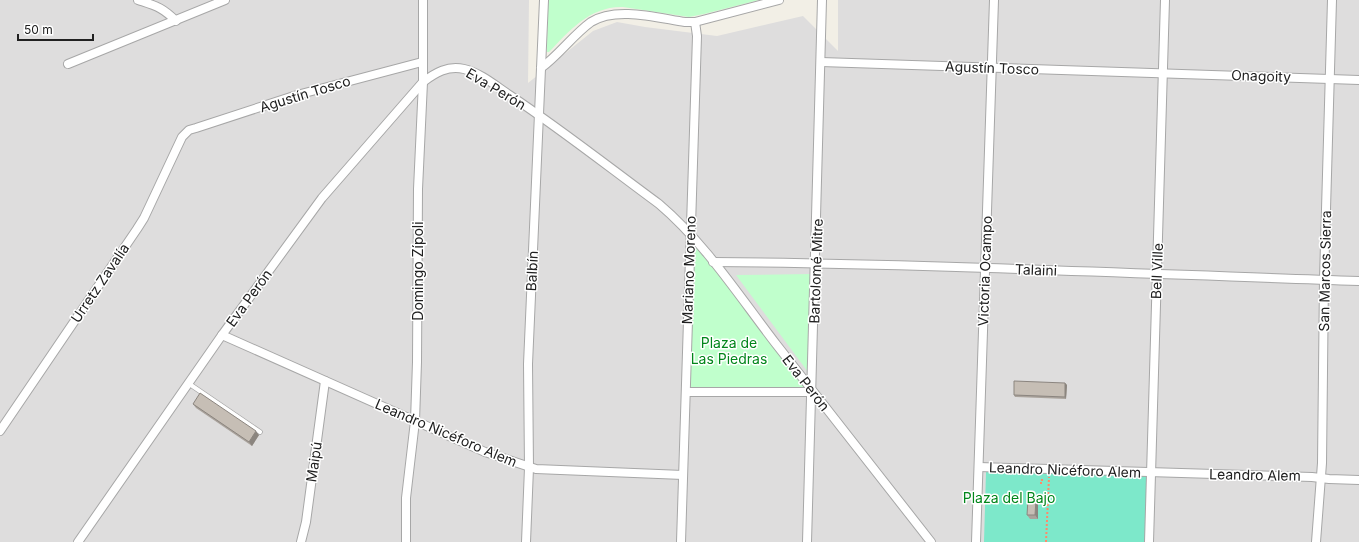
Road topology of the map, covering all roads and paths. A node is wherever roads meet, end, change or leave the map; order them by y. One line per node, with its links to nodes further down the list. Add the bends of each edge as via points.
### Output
1 (138, 0): 10 (street)
2 (226, 0): 11 (street)
3 (423, 0): 13 (street, Domingo Zípoli)
4 (544, 0): 16 (street, Balbín)
5 (779, 0): 12 (street)
6 (822, 0): 14 (street, Bartolomé Mitre)
7 (994, 0): 17 (street, Victoria Ocampo)
8 (1165, 0): 18 (street, Bell Ville)
9 (1332, 0): 19 (street, San Marcos Sierra)
10 (160, 3): 11 (street)
11 (176, 21): 15 (street)
12 (695, 22): 16 (street, via 625,14 602,17 582,30); 24 (street, Mariano Moreno, via 697,36)
13 (422, 62): 21 (street, Domingo Zípoli); 23 (street, Agustín Tosco, via 297,95)
14 (821, 62): 17 (street, Agustín Tosco); 26 (street, Bartolomé Mitre)
15 (68, 64)
16 (541, 68): 22 (street, Balbín)
17 (992, 68): 18 (street, Agustín Tosco); 27 (street, Victoria Ocampo)
18 (1162, 72): 19 (street, Onagoity); 28 (street, Bell Ville)
19 (1329, 79): 20 (street, Onagoity); 29 (street, San Marcos Sierra)
20 (1359, 80)
21 (423, 82): 22 (street, Eva Perón, via 442,70 464,68); 31 (street, Eva Perón, via 322,198); 36 (street, Domingo Zípoli, via 418,189)
22 (540, 115): 24 (street, Eva Perón, via 659,204); 39 (street, Balbín, via 528,364)
23 (189, 130): 37 (street, Urretz Zavalía, via 182,137 137,229)
24 (690, 234): 25 (street, Eva Perón); 34 (street, Mariano Moreno)
25 (713, 262): 26 (street, Talaini); 35 (street, Eva Perón)
26 (816, 263): 27 (street, Talaini); 35 (street, Bartolomé Mitre)
27 (985, 268): 28 (street, Talaini); 40 (street, Victoria Ocampo)
28 (1158, 273): 29 (street, Talaini); 41 (street, Bell Ville)
29 (1324, 279): 30 (street, Talaini); 44 (street, San Marcos Sierra)
30 (1359, 281)
31 (222, 335): 32 (street, Leandro Nicéforo Alem); 33 (street, Eva Perón)
32 (325, 381): 36 (street, Leandro Nicéforo Alem); 47 (street, Maipú)
33 (188, 383): 38 (lane); 46 (street, Eva Perón)
34 (686, 392): 35 (street); 43 (street, Mariano Moreno)
35 (812, 392): 51 (street, Bartolomé Mitre); 52 (street, Eva Perón)
36 (415, 421): 39 (street, Leandro Nicéforo Alem); 48 (street, Domingo Zípoli, via 406,498)
37 (0, 431)
38 (260, 432)
39 (529, 468): 43 (street, Leandro Nicéforo Alem); 49 (street, Balbín)
40 (979, 468): 41 (street, Leandro Nicéforo Alem); 53 (street, Victoria Ocampo)
41 (1152, 473): 44 (street, Leandro Alem); 55 (street, Bell Ville)
42 (1049, 474): 54 (path)
43 (683, 475): 50 (street, Mariano Moreno)
44 (1321, 478): 45 (street, Leandro Alem); 56 (street, San Marcos Sierra)
45 (1359, 480)
46 (78, 542)
47 (301, 542)
48 (406, 542)
49 (526, 542)
50 (681, 542)
51 (807, 542)
52 (931, 542)
53 (976, 542)
54 (1046, 542)
55 (1149, 542)
56 (1316, 542)

